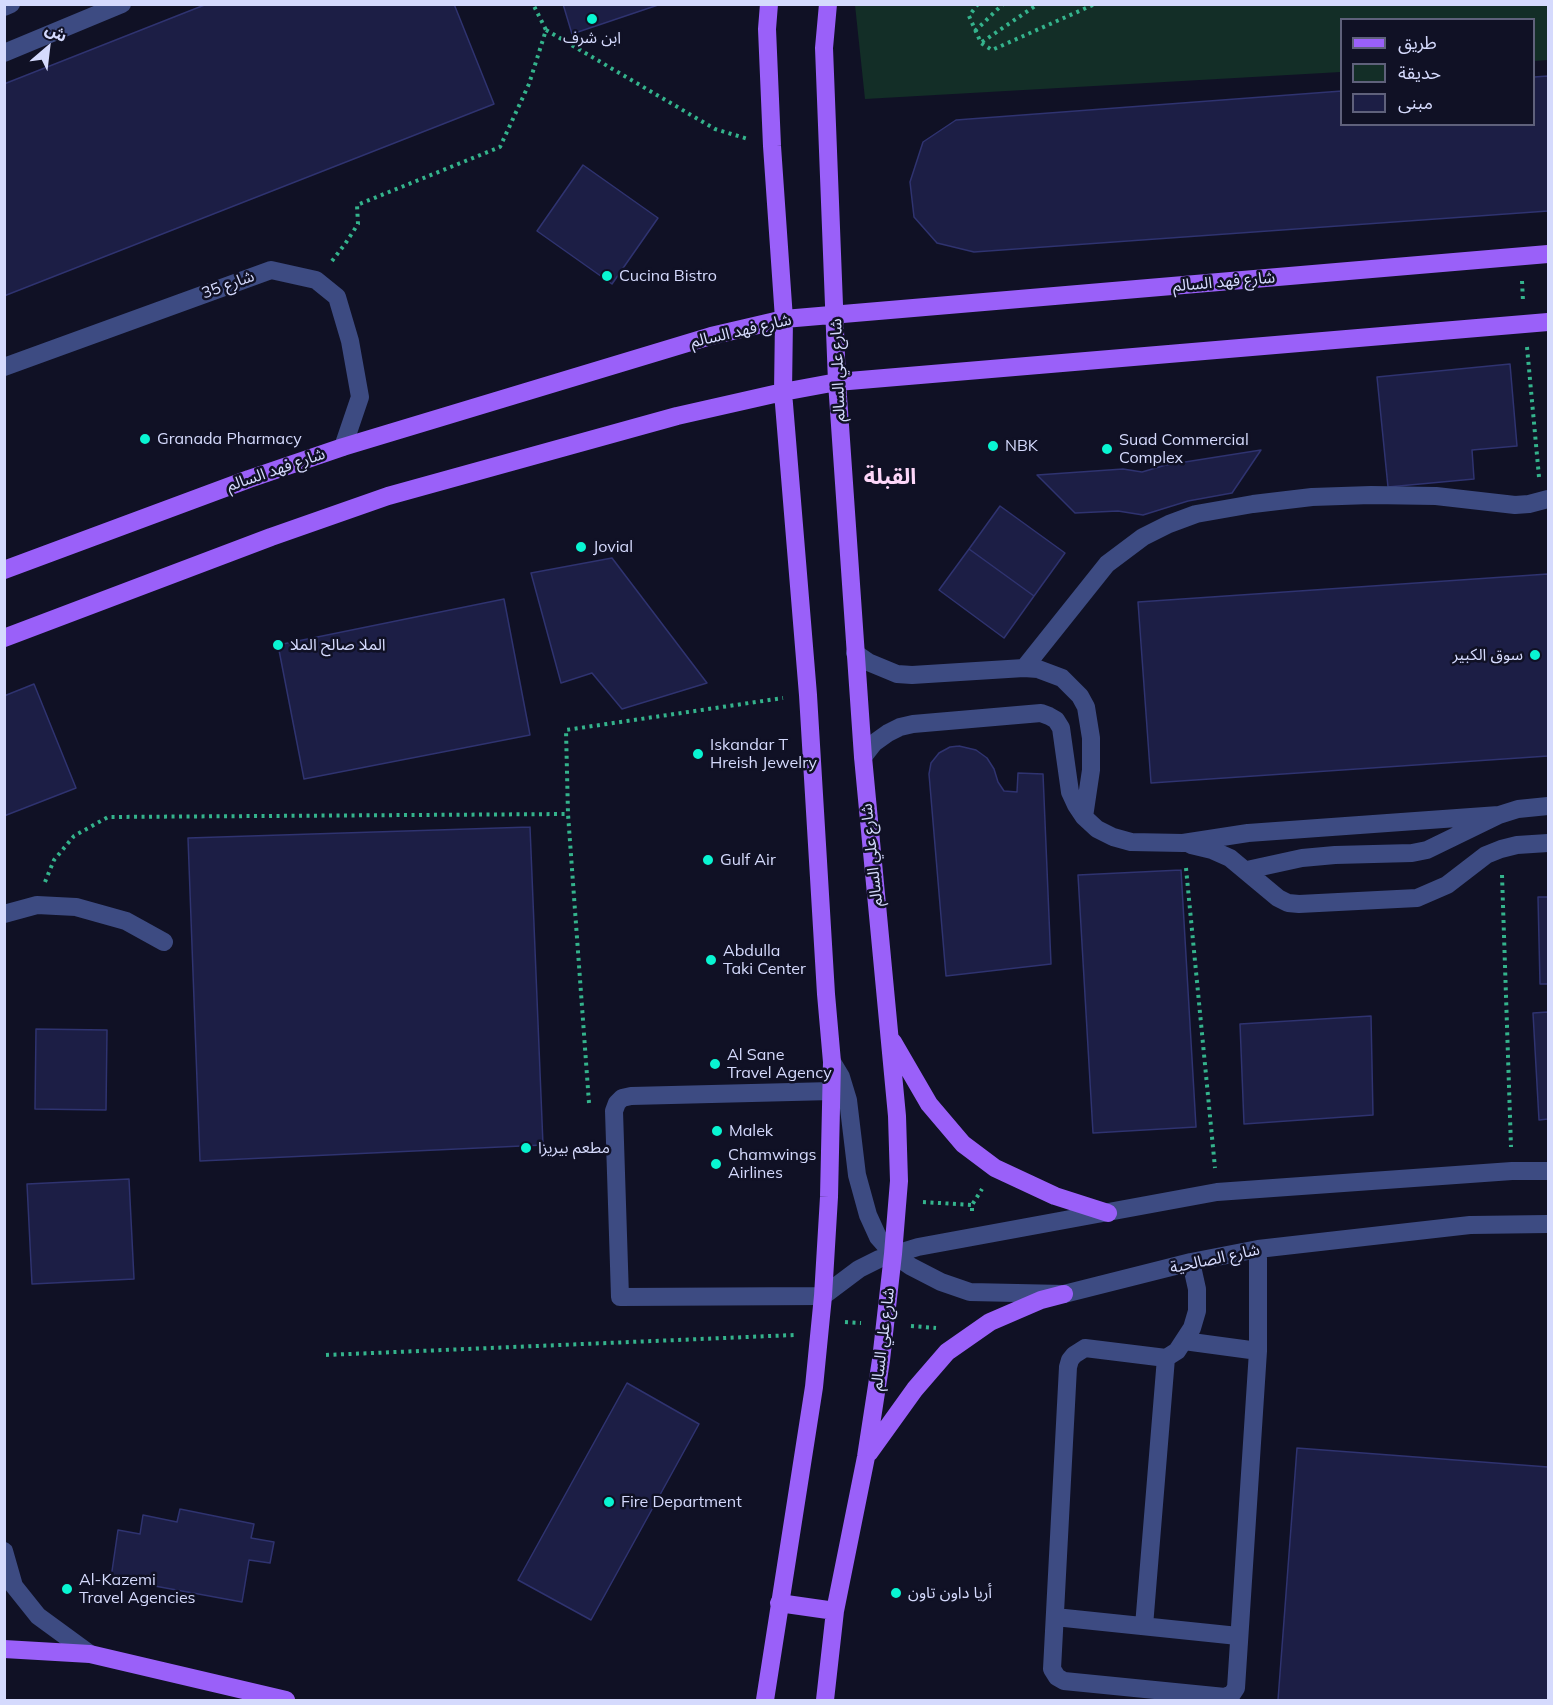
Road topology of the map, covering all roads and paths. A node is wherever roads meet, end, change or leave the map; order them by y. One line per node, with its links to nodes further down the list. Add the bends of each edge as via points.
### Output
1 (11, 4): 10 (street)
2 (533, 4): 11 (path)
3 (769, 4): 15 (main road)
4 (828, 4): 19 (main road, شارع علي السالم, via 824,48)
5 (978, 4): 12 (path, via 969,16)
6 (1003, 4): 12 (path)
7 (1038, 4): 13 (path)
8 (1095, 4): 13 (path, via 992,51)
9 (121, 5): 14 (street)
10 (4, 7)
11 (546, 30): 15 (path, via 714,129); 18 (path, via 530,84 500,147 357,205 358,224)
12 (975, 31): 13 (path)
13 (981, 43)
14 (4, 52)
15 (772, 146): 20 (main road)
16 (1548, 254): 17 (main road, شارع فهد السالم)
17 (1520, 256): 19 (main road, شارع فهد السالم); 22 (path)
18 (316, 280): 23 (street, شارع 35, via 271,270); 26 (street, شارع 35, via 337,297 360,397)
19 (836, 315): 20 (main road, شارع فهد السالم); 24 (main road, شارع علي السالم)
20 (784, 320): 25 (main road); 26 (main road, شارع فهد السالم, via 711,336)
21 (1548, 322): 22 (main road)
22 (1525, 323): 24 (main road); 27 (path)
23 (4, 367)
24 (837, 382): 25 (main road); 30 (main road, شارع علي السالم)
25 (783, 392): 29 (main road, via 677,416 388,496); 32 (main road)
26 (343, 447): 28 (main road, شارع فهد السالم)
27 (1545, 500): 31 (street, via 1515,505 1436,496 1312,497 1196,514 1143,537 1107,564)
28 (4, 570)
29 (4, 638)
30 (855, 653): 31 (street, via 881,669 912,675); 33 (main road, شارع علي السالم)
31 (1024, 668): 37 (street, via 1062,678 1086,707 1091,770)
32 (808, 695): 35 (path, via 566,730); 46 (main road)
33 (863, 757): 37 (street, via 874,743 907,725 1041,713 1056,720 1061,728 1070,792); 45 (main road, شارع علي السالم)
34 (1548, 807): 36 (street)
35 (568, 814): 42 (path, via 108,816 74,836 54,860); 48 (path)
36 (1499, 815): 38 (street, via 1248,833); 41 (street, via 1427,850 1302,858)
37 (1084, 817): 38 (street, via 1097,829 1131,842)
38 (1184, 843): 41 (street, via 1212,850); 51 (path)
39 (1548, 843): 40 (street)
40 (1501, 849): 41 (street, via 1486,855 1447,885 1417,898 1288,903); 49 (path)
41 (1247, 870)
42 (37, 905): 43 (street); 44 (street, via 76,907 126,921)
43 (4, 914)
44 (164, 942)
45 (890, 1038): 52 (main road, via 929,1104 963,1144 995,1168 1054,1196); 55 (main road, شارع علي السالم, via 899,1181)
46 (832, 1062): 47 (main road); 55 (street, شارع الصالحية, via 848,1100 857,1175 868,1215)
47 (832, 1091): 58 (main road); 58 (street, via 631,1095 622,1098 614,1111 620,1297)
48 (589, 1108)
49 (1512, 1171): 50 (street); 51 (street)
50 (1548, 1171)
51 (1217, 1192): 52 (street)
52 (1108, 1214): 55 (street, via 950,1239)
53 (1548, 1224): 54 (street, شارع الصالحية, via 1470,1225)
54 (1258, 1249): 56 (street, شارع الصالحية); 61 (street)
55 (893, 1254): 57 (street, شارع الصالحية, via 940,1282 970,1292); 58 (street, via 860,1269); 64 (main road, شارع علي السالم)
56 (1191, 1262): 57 (street, شارع الصالحية); 60 (street, via 1197,1311)
57 (1064, 1294): 64 (main road, via 990,1322 947,1352)
58 (823, 1296): 59 (main road)
59 (819, 1334): 62 (path); 66 (main road)
60 (1184, 1341): 61 (street); 63 (street)
61 (1258, 1351): 70 (street)
62 (327, 1355)
63 (1166, 1358): 68 (street, via 1085,1348 1070,1360); 69 (street)
64 (866, 1457): 67 (main road, شارع علي السالم)
65 (4, 1551): 72 (street, via 14,1586 38,1616)
66 (779, 1602): 67 (main road); 74 (main road)
67 (835, 1611): 75 (main road, شارع علي السالم)
68 (1055, 1617): 69 (street); 70 (street, via 1052,1670 1064,1681 1228,1696 1236,1689)
69 (1144, 1626): 70 (street)
70 (1238, 1636)
71 (4, 1649): 72 (main road)
72 (90, 1654): 73 (main road)
73 (286, 1701)
74 (765, 1701)
75 (825, 1701)

